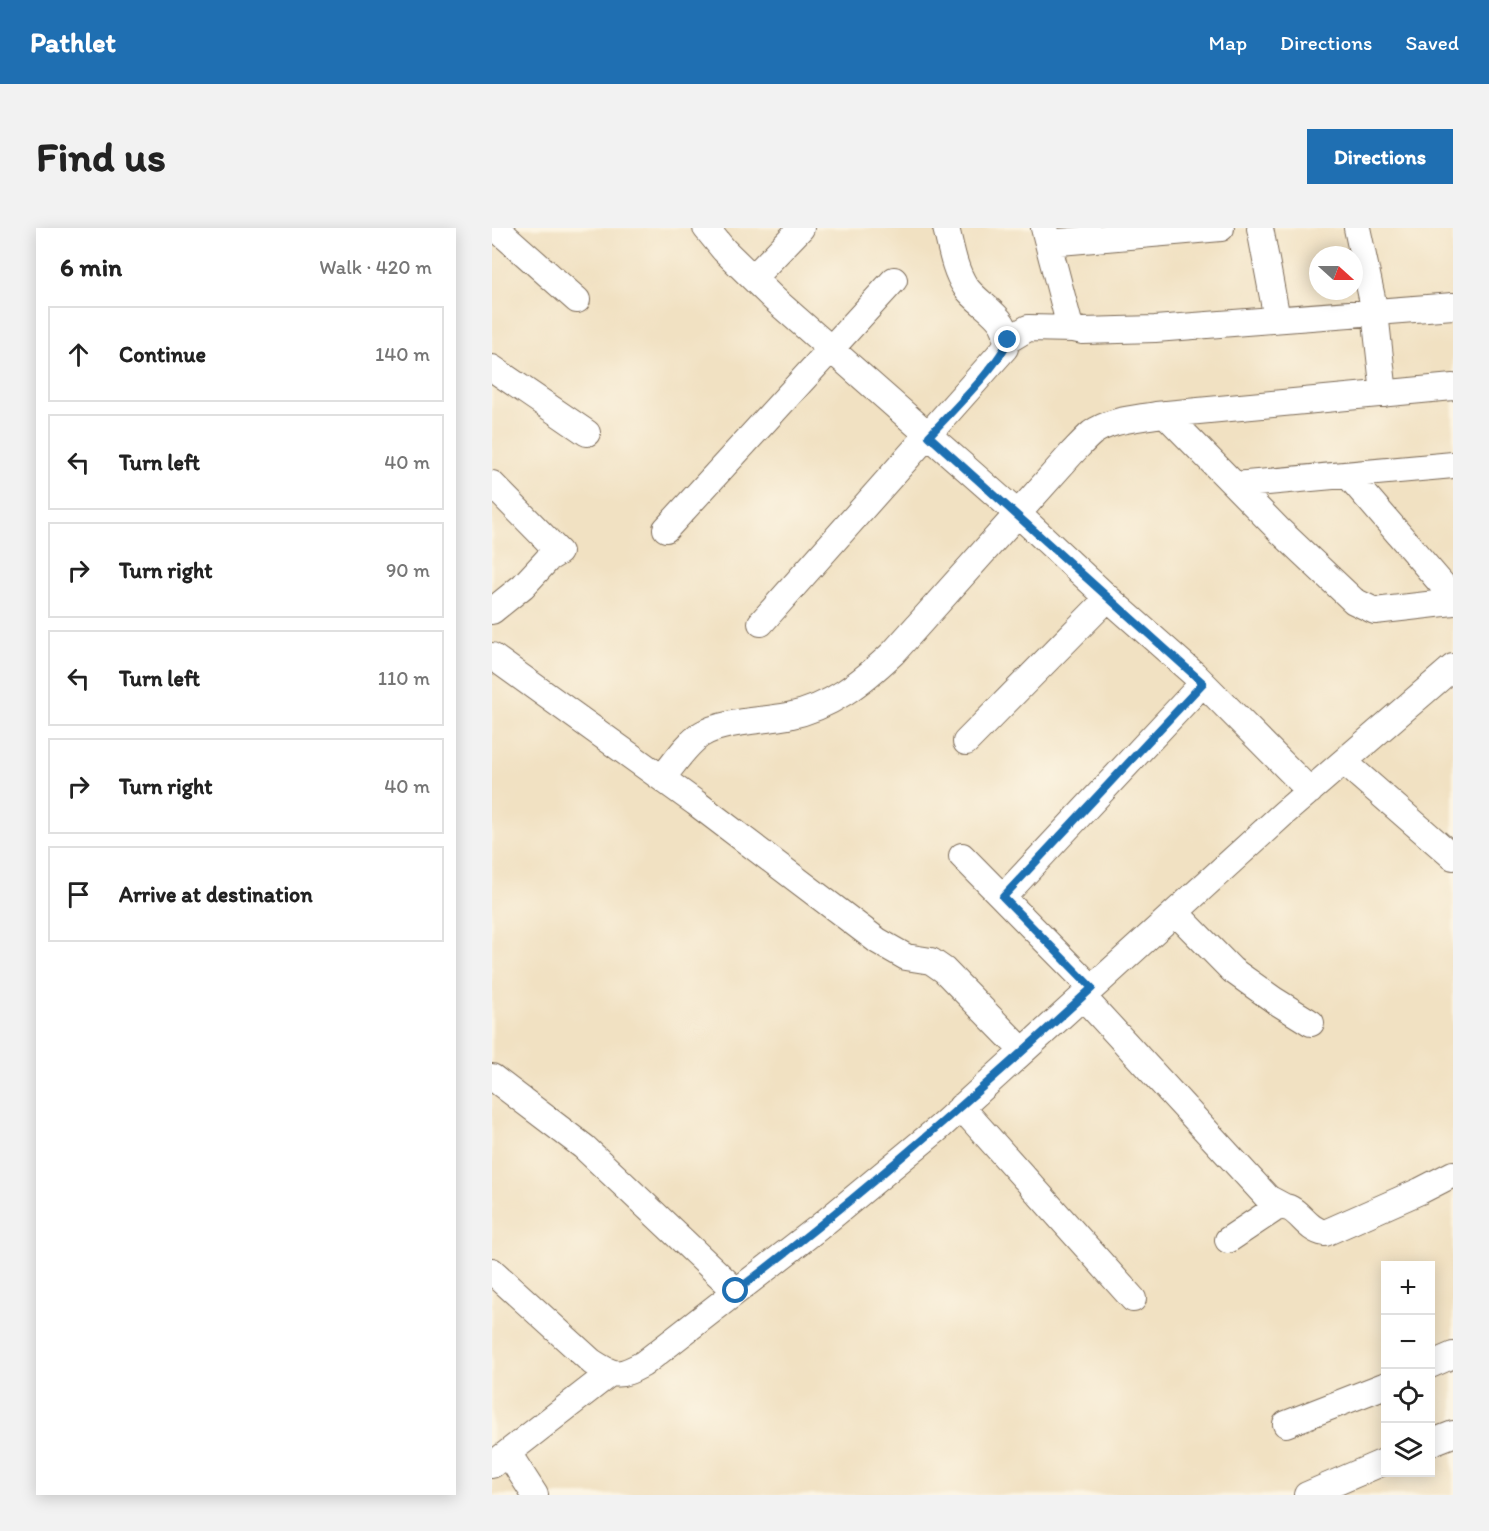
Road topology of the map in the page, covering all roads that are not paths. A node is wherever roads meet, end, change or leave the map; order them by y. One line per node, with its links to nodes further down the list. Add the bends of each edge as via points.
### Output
1 (496, 228): 12 (street)
2 (706, 228): 10 (street)
3 (801, 228): 10 (street)
4 (946, 228): 17 (street, via 966,287 1006,328)
5 (1221, 228): 8 (street)
6 (1260, 228): 15 (street)
7 (1357, 228): 14 (street)
8 (1169, 230): 9 (street)
9 (1046, 236): 16 (street, via 1069,323)
10 (753, 278): 18 (street)
11 (894, 280): 18 (street)
12 (577, 300)
13 (1453, 306): 14 (street)
14 (1375, 312): 15 (street); 21 (street)
15 (1277, 319): 16 (street, via 1112,331)
16 (1074, 329): 17 (street, via 1028,327)
17 (1008, 340): 24 (street, via 995,362)
18 (830, 350): 24 (street); 30 (street)
19 (492, 368): 23 (street)
20 (1453, 387): 21 (street)
21 (1384, 394): 22 (street)
22 (1165, 414): 28 (street); 29 (street, via 1122,421 1091,434)
23 (587, 434)
24 (929, 436): 29 (street); 35 (street)
25 (1453, 465): 26 (street)
26 (1348, 475): 28 (street); 31 (street)
27 (492, 484): 34 (street, via 559,552)
28 (1235, 485): 33 (street, via 1365,608 1386,611)
29 (1018, 514): 32 (street); 41 (street, via 869,676 847,692 790,716 734,724 704,733)
30 (666, 529)
31 (1453, 597)
32 (1108, 598): 38 (street); 39 (street)
33 (1453, 602)
34 (492, 611)
35 (760, 623)
36 (492, 656): 41 (street)
37 (1453, 668): 40 (street)
38 (1203, 683): 42 (street); 45 (street)
39 (966, 742)
40 (1344, 762): 42 (street); 44 (street)
41 (662, 778): 49 (street, via 878,941 906,957 932,961 944,970)
42 (1310, 790): 46 (street)
43 (962, 856): 45 (street)
44 (1453, 857)
45 (1003, 897): 47 (street)
46 (1176, 913): 47 (street); 48 (street, via 1232,970)
47 (1087, 993): 49 (street); 53 (street, via 1268,1198)
48 (1311, 1023)
49 (1023, 1051): 51 (street)
50 (492, 1077): 56 (street, via 584,1147)
51 (962, 1107): 56 (street); 57 (street)
52 (1453, 1174): 53 (street, via 1325,1233 1308,1226 1291,1208)
53 (1283, 1206): 54 (street)
54 (1228, 1240)
55 (493, 1273): 60 (street)
56 (736, 1291): 60 (street, via 643,1364 627,1373)
57 (1133, 1299)
58 (1453, 1355): 59 (street)
59 (1435, 1363)
60 (609, 1374): 65 (street)
61 (1381, 1387): 62 (street)
62 (1286, 1424)
63 (1453, 1434): 64 (street)
64 (1435, 1441)
65 (500, 1459): 67 (street)
66 (1381, 1463): 68 (street)
67 (535, 1495)
68 (1306, 1495)

